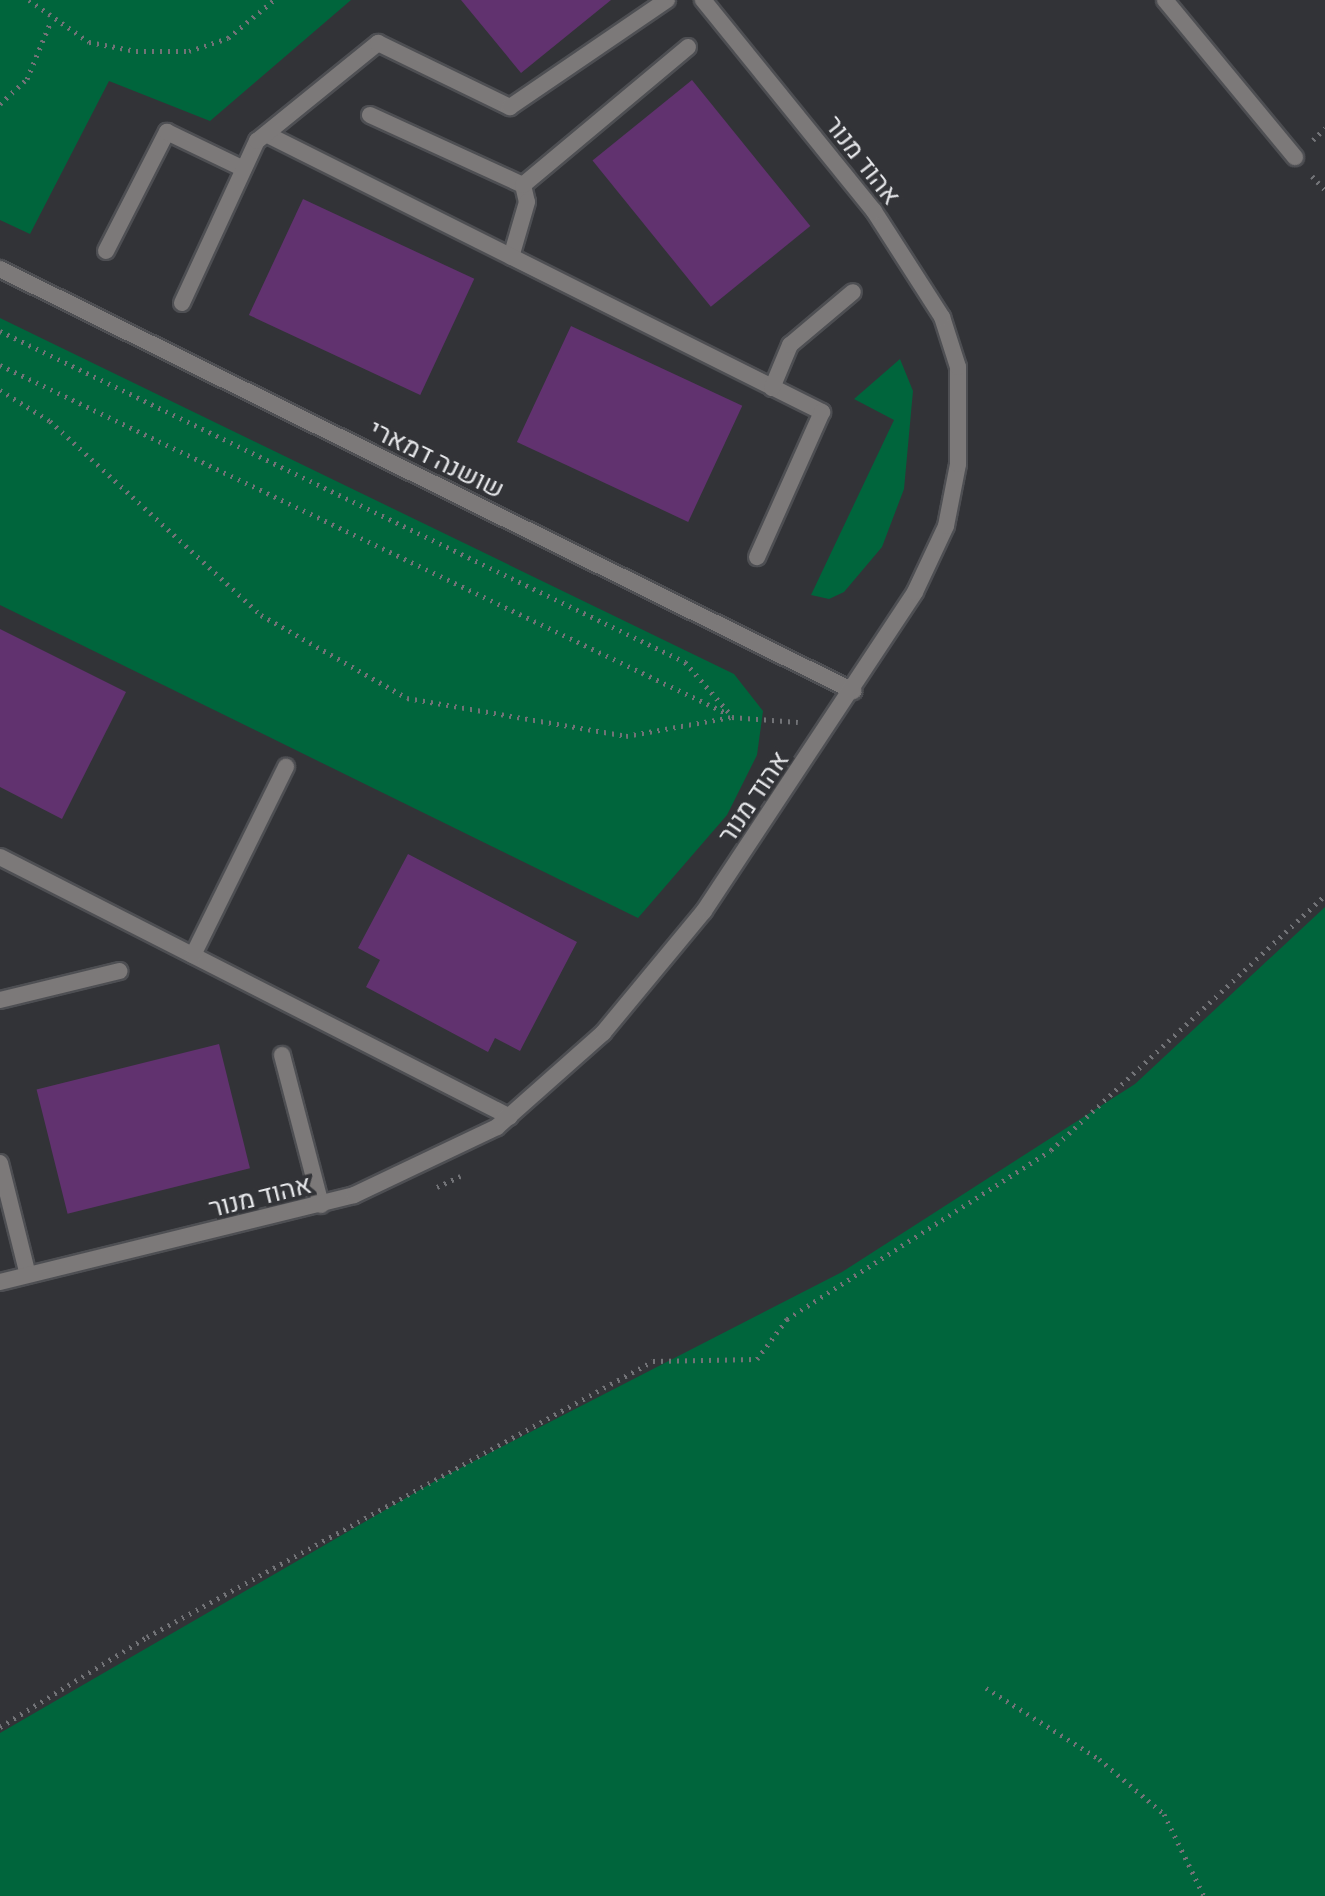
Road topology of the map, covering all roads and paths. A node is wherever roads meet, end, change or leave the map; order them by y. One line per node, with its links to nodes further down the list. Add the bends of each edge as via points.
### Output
1 (29, 0): 6 (path)
2 (274, 0): 6 (path, via 228,38 189,51 89,42)
3 (667, 0): 10 (street, via 510,107 378,43)
4 (703, 0): 24 (street, אהוד מנור, via 874,211 942,317 958,367 963,417 946,526)
5 (1165, 0): 11 (street)
6 (51, 21): 8 (path, via 27,79)
7 (688, 47): 13 (street)
8 (0, 104)
9 (370, 115): 13 (street)
10 (266, 134): 12 (street); 15 (street)
11 (1295, 157)
12 (244, 169): 14 (street, via 167,132); 18 (street)
13 (523, 185): 15 (street, via 527,202)
14 (106, 251)
15 (511, 257): 21 (street)
16 (0, 269): 24 (street, שושנה דמארי)
17 (853, 292): 21 (street, via 790,345)
18 (182, 303)
19 (0, 331): 25 (path, via 685,662)
20 (0, 365): 25 (path)
21 (772, 388): 23 (street, via 822,412)
22 (0, 390): 25 (path, via 50,421 261,615 407,698 626,736)
23 (757, 557)
24 (853, 691): 26 (street, אהוד מנור)
25 (732, 717): 26 (path)
26 (831, 725): 34 (street, אהוד מנור, via 646,984)
27 (286, 767): 30 (street)
28 (0, 857): 30 (street)
29 (1325, 895): 42 (path, via 1051,1150 787,1319 757,1359 653,1361 147,1637)
30 (193, 955): 34 (street)
31 (120, 971): 32 (street)
32 (0, 1000)
33 (282, 1055): 38 (street)
34 (510, 1117): 38 (street, אהוד מנור, via 405,1175)
35 (0, 1163): 39 (street)
36 (474, 1166): 37 (path)
37 (424, 1192)
38 (321, 1205): 39 (street, אהוד מנור)
39 (28, 1275): 40 (street, אהוד מנור)
40 (0, 1282)
41 (986, 1688): 43 (path, via 1099,1759 1164,1814)
42 (0, 1727)
43 (1204, 1896)

